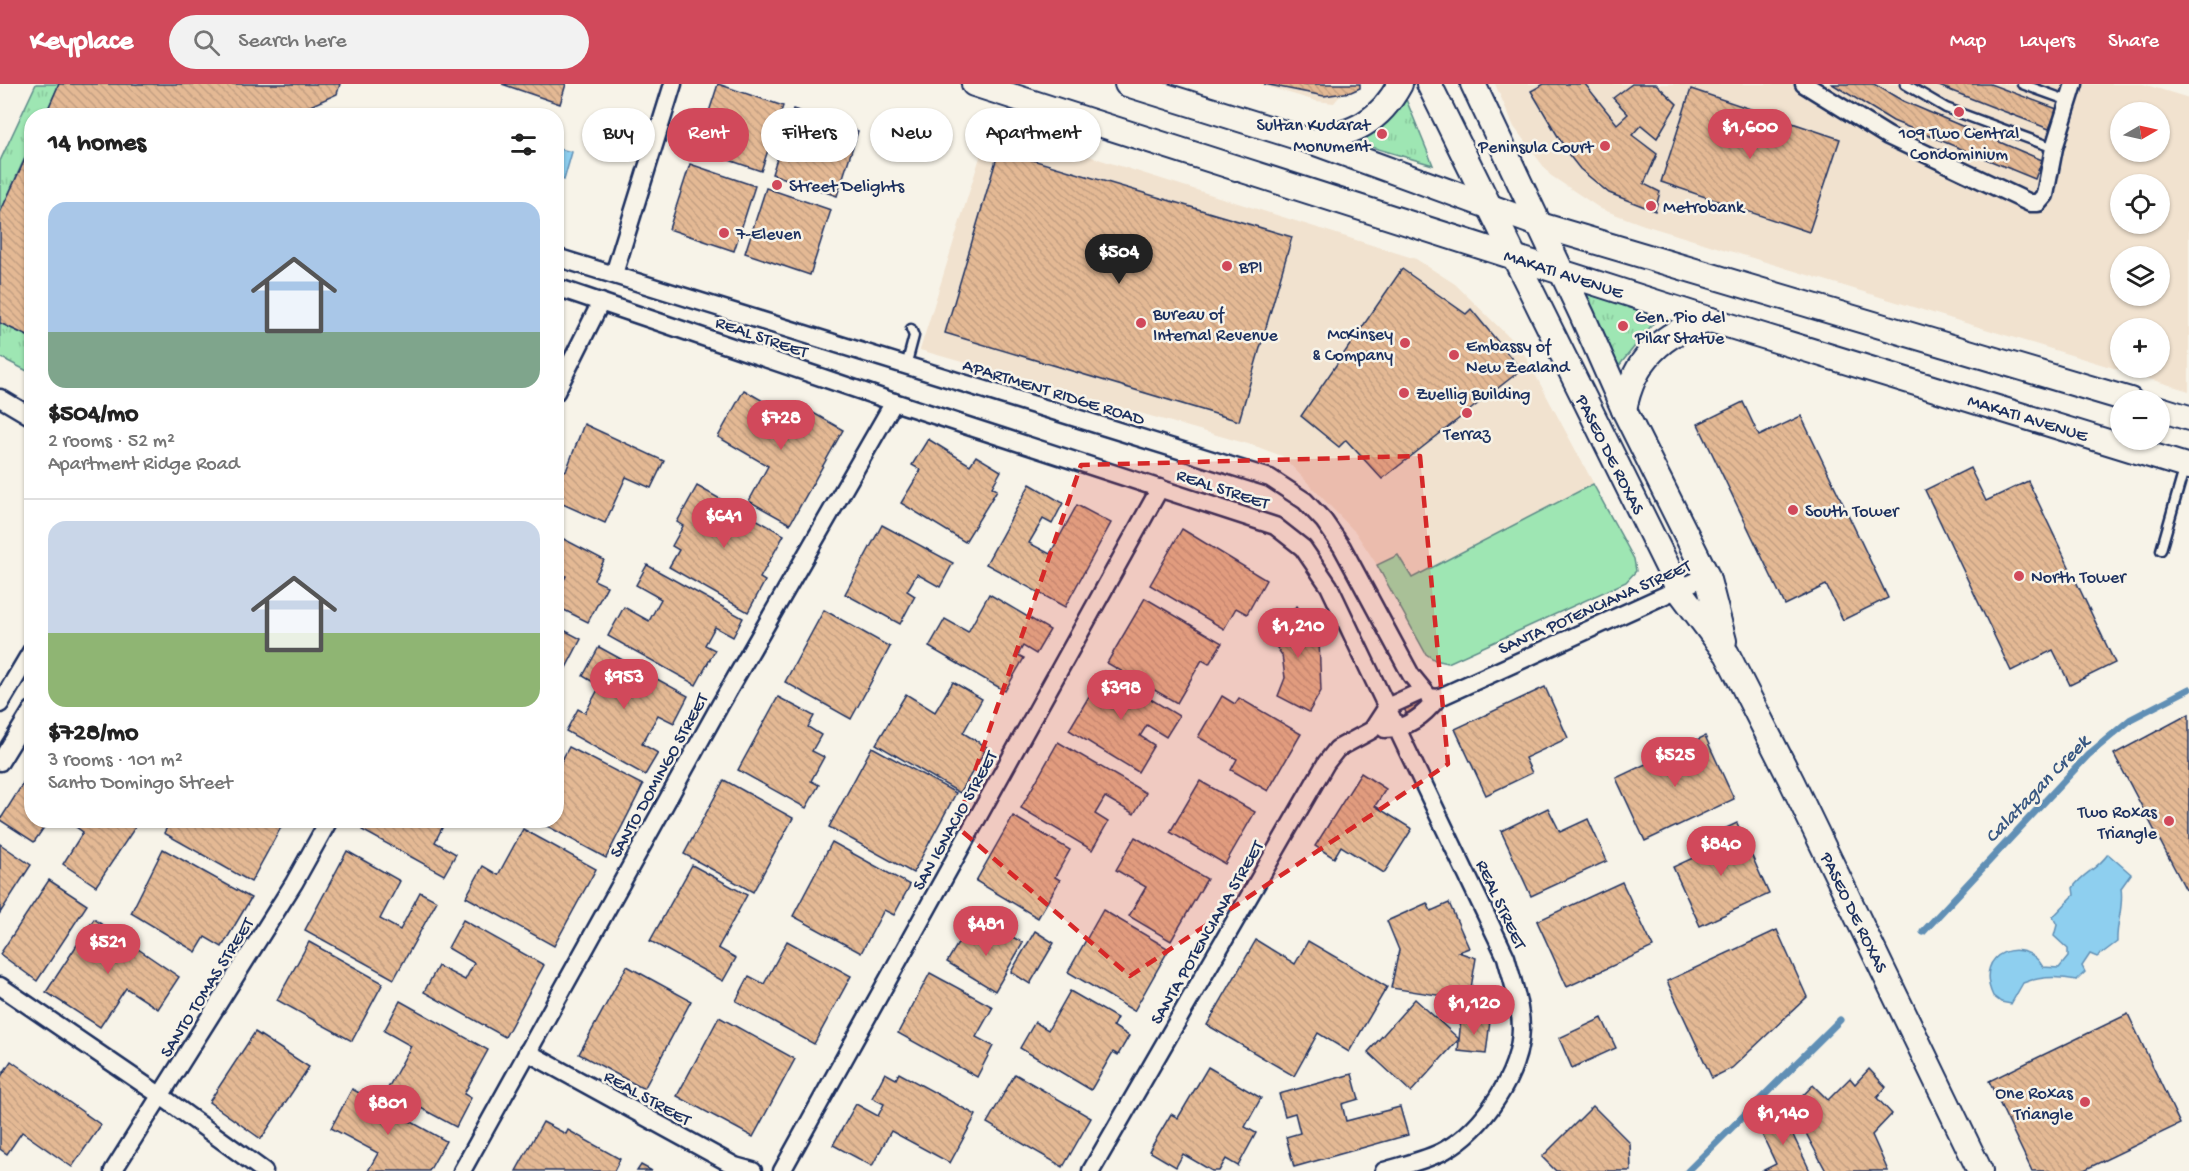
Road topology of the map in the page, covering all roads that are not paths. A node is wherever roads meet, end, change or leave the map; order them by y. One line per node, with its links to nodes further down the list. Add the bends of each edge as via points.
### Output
1 (673, 84): 19 (street)
2 (974, 84): 16 (main road, MAKATI AVENUE)
3 (1127, 84): 12 (main road, MAKATI AVENUE)
4 (1400, 84): 12 (main road, via 1379,114 1353,132)
5 (1429, 84): 14 (main road, PASEO DE ROXAS)
6 (1473, 84): 15 (main road, PASEO DE ROXAS)
7 (1804, 84): 13 (street, via 1888,136 2030,203 2038,203 2045,195)
8 (1905, 84): 13 (lane, via 1946,108)
9 (2022, 84): 11 (lane)
10 (2074, 84): 11 (street)
11 (2069, 101): 13 (street)
12 (1313, 142): 14 (main road, MAKATI AVENUE)
13 (2054, 148)
14 (1490, 208): 15 (main road, MAKATI AVENUE); 16 (main road, PASEO DE ROXAS)
15 (1540, 225): 18 (main road, PASEO DE ROXAS); 26 (main road, MAKATI AVENUE)
16 (1513, 256): 18 (main road, MAKATI AVENUE); 37 (main road, PASEO DE ROXAS)
17 (564, 259): 19 (street, APARTMENT RIDGE ROAD)
18 (1562, 272): 22 (main road, MAKATI AVENUE); 29 (main road, PASEO DE ROXAS)
19 (614, 274): 24 (street, APARTMENT RIDGE ROAD)
20 (564, 290): 21 (street, REAL STREET)
21 (601, 302): 25 (street); 28 (street, REAL STREET)
22 (1711, 320): 29 (main road, via 1679,330 1652,349 1633,377); 33 (main road, MAKATI AVENUE)
23 (911, 329): 24 (lane, via 914,336)
24 (906, 366): 40 (street, APARTMENT RIDGE ROAD, via 1270,478 1305,501 1324,521 1411,675)
25 (564, 376)
26 (2110, 394)
27 (0, 398): 30 (street)
28 (894, 402): 34 (street, REAL STREET); 49 (street, SANTO DOMINGO STREET)
29 (1624, 410): 36 (main road, PASEO DE ROXAS)
30 (24, 412)
31 (2170, 412): 32 (main road)
32 (2189, 418)
33 (2187, 466): 35 (lane)
34 (1160, 488): 42 (street, REAL STREET, via 1275,526 1303,548 1329,586); 55 (street, SAN IGNACIO STREET)
35 (2161, 550)
36 (1707, 576): 37 (street, SANTA POTENCIANA STREET); 38 (main road, PASEO DE ROXAS)
37 (1679, 590): 38 (main road, PASEO DE ROXAS); 40 (street, SANTA POTENCIANA STREET)
38 (1727, 654): 58 (main road, PASEO DE ROXAS)
39 (24, 664): 41 (street)
40 (1430, 695): 42 (street, SANTA POTENCIANA STREET); 44 (street, SANTA POTENCIANA STREET, via 1425,714)
41 (0, 704)
42 (1387, 707): 44 (street, REAL STREET); 45 (street, SANTA POTENCIANA STREET)
43 (24, 723): 46 (street)
44 (1396, 729): 45 (street, SANTA POTENCIANA STREET); 57 (street, REAL STREET, via 1506,957 1521,1028 1518,1054 1505,1087 1480,1122 1445,1150)
45 (1372, 730): 56 (street, SANTA POTENCIANA STREET, via 1337,749 1326,763)
46 (0, 762)
47 (325, 828): 50 (street, SANTO TOMAS STREET, via 294,884)
48 (0, 986): 50 (street)
49 (526, 1052): 53 (street, SANTO DOMINGO STREET); 54 (street, REAL STREET, via 735,1166)
50 (161, 1096): 51 (street, SANTO TOMAS STREET); 52 (street)
51 (113, 1171)
52 (264, 1171)
53 (462, 1171)
54 (753, 1171)
55 (782, 1171)
56 (1091, 1171)
57 (1384, 1171)
58 (1980, 1171)

